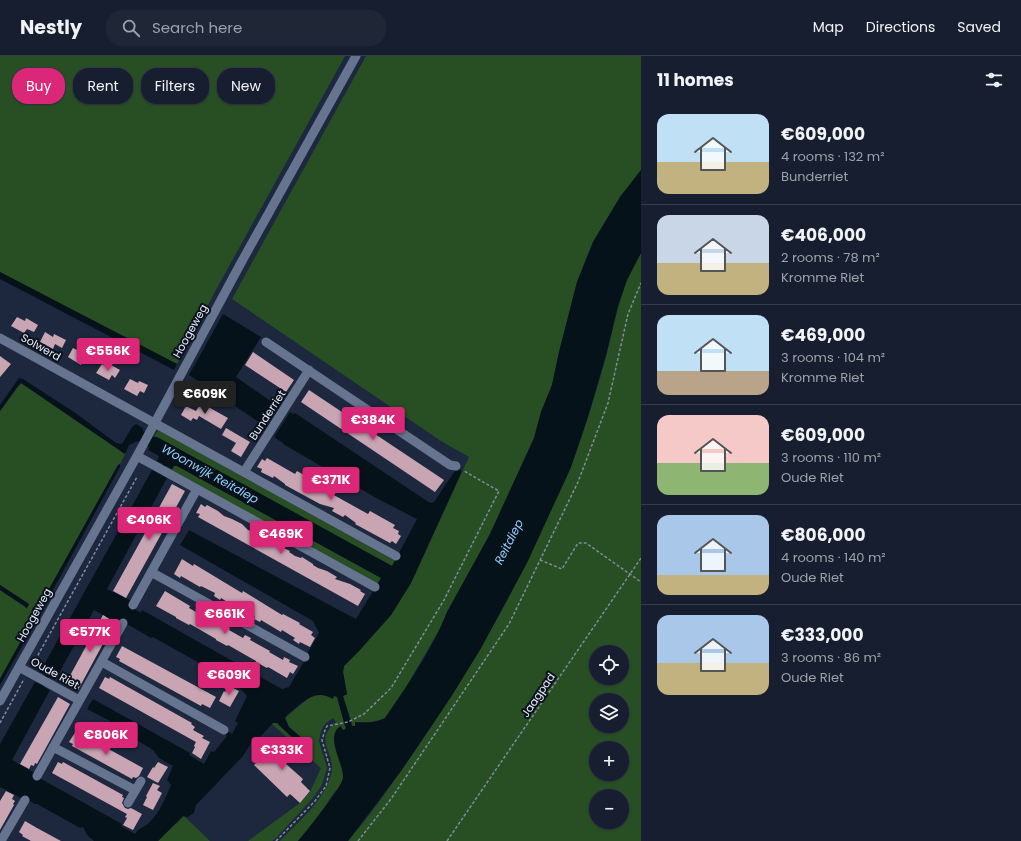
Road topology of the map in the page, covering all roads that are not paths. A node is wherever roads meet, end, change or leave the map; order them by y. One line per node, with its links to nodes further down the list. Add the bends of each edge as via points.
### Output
1 (356, 56): 5 (street, Hoogeweg)
2 (0, 338): 5 (street, Solwerd)
3 (266, 342): 4 (street)
4 (309, 370): 7 (street, via 450,465); 8 (street, Bunderriet)
5 (154, 422): 6 (street, Hoogeweg); 8 (street)
6 (139, 452): 9 (street, via 150,463); 17 (street, Hoogeweg)
7 (456, 466)
8 (244, 472): 10 (street)
9 (197, 489): 11 (street); 12 (street)
10 (396, 556)
11 (151, 572): 13 (street); 15 (street)
12 (375, 587)
13 (133, 605)
14 (123, 623): 16 (street, Oude Riet)
15 (305, 657)
16 (102, 662): 18 (street, Oude Riet); 20 (street)
17 (19, 667): 18 (street, Oude Riet); 19 (street, Hoogeweg)
18 (79, 700): 21 (street, Oude Riet)
19 (0, 701)
20 (224, 730)
21 (53, 747): 22 (street, Oude Riet); 24 (street)
22 (37, 776)
23 (140, 781): 24 (street)
24 (135, 790): 26 (street)
25 (25, 800): 27 (street)
26 (128, 803)
27 (3, 839): 28 (street)
28 (13, 841)

